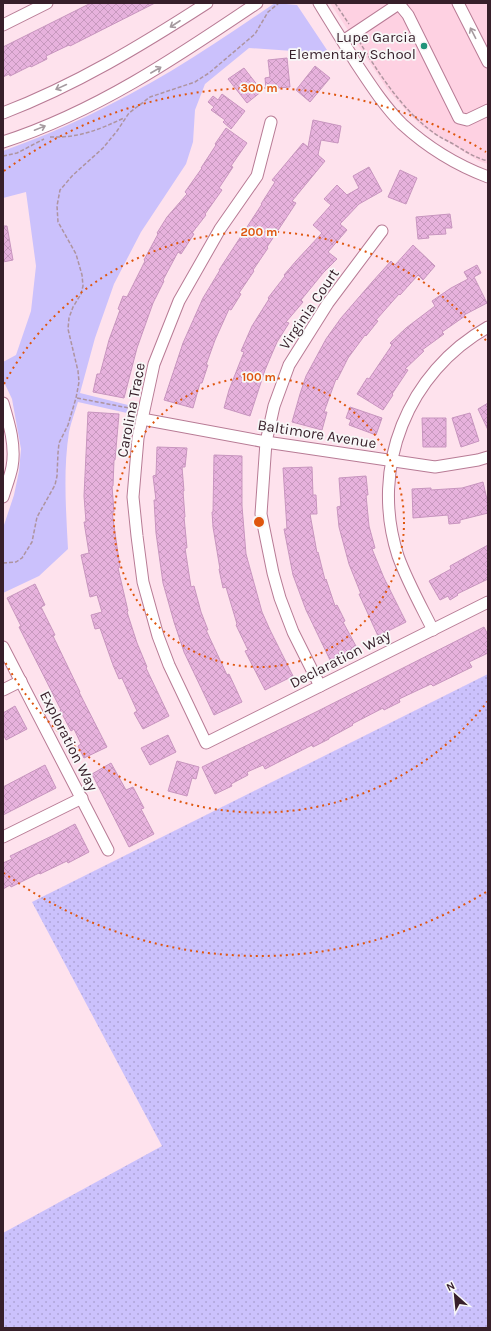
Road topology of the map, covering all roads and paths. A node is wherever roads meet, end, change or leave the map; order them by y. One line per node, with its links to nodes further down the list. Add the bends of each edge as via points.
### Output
1 (47, 3): 9 (street)
2 (208, 3): 14 (street, one-way to 14, via 105,66)
3 (257, 3): 17 (street, one-way to 3, via 121,90)
4 (278, 3): 15 (path, via 268,12 254,34 208,73 195,82 150,97)
5 (319, 3): 11 (street)
6 (335, 3): 10 (path)
7 (458, 3): 12 (street, one-way to 7)
8 (400, 4): 10 (street); 13 (street, via 408,15 459,118 467,120)
9 (3, 25)
10 (354, 33): 11 (street); 19 (path, via 375,68 414,115 434,133 471,155)
11 (342, 41): 20 (street, via 375,92 402,124 427,145 459,165)
12 (488, 62)
13 (488, 110)
14 (3, 113)
15 (126, 117): 18 (path, via 83,135 50,136 17,153); 23 (path, via 103,148 66,182 58,198 58,222 76,254 83,286 69,318 68,329 78,371)
16 (271, 122): 26 (street, Carolina Trace, via 257,176 220,229 180,301 154,364)
17 (3, 142)
18 (3, 156)
19 (488, 161)
20 (488, 177)
21 (382, 231): 27 (street, Virginia Court, via 328,303 289,366 274,406)
22 (488, 327): 29 (street, via 453,351 423,385 412,401 400,428)
23 (76, 398): 25 (path); 31 (path, via 68,425 59,443 55,485 37,517 32,542 22,558 16,562)
24 (3, 403): 30 (street, via 13,445 12,466)
25 (136, 410)
26 (142, 419): 27 (street, Baltimore Avenue); 38 (street, Carolina Trace, via 133,497 143,582 169,665)
27 (266, 442): 29 (street, Baltimore Avenue); 36 (street, Virginia Court, via 261,514 273,573 291,625)
28 (488, 457): 29 (street, Baltimore Avenue, via 435,467)
29 (392, 461): 33 (street, via 389,516 394,542 404,570)
30 (3, 497)
31 (3, 563)
32 (488, 602): 33 (street, Declaration Way)
33 (433, 630): 36 (street, Declaration Way)
34 (3, 647): 35 (street, Exploration Way)
35 (21, 681): 37 (street); 39 (street, Exploration Way)
36 (320, 686): 38 (street, Declaration Way)
37 (3, 690)
38 (206, 743)
39 (82, 798): 40 (street); 41 (street, Exploration Way)
40 (3, 837)
41 (108, 850)

